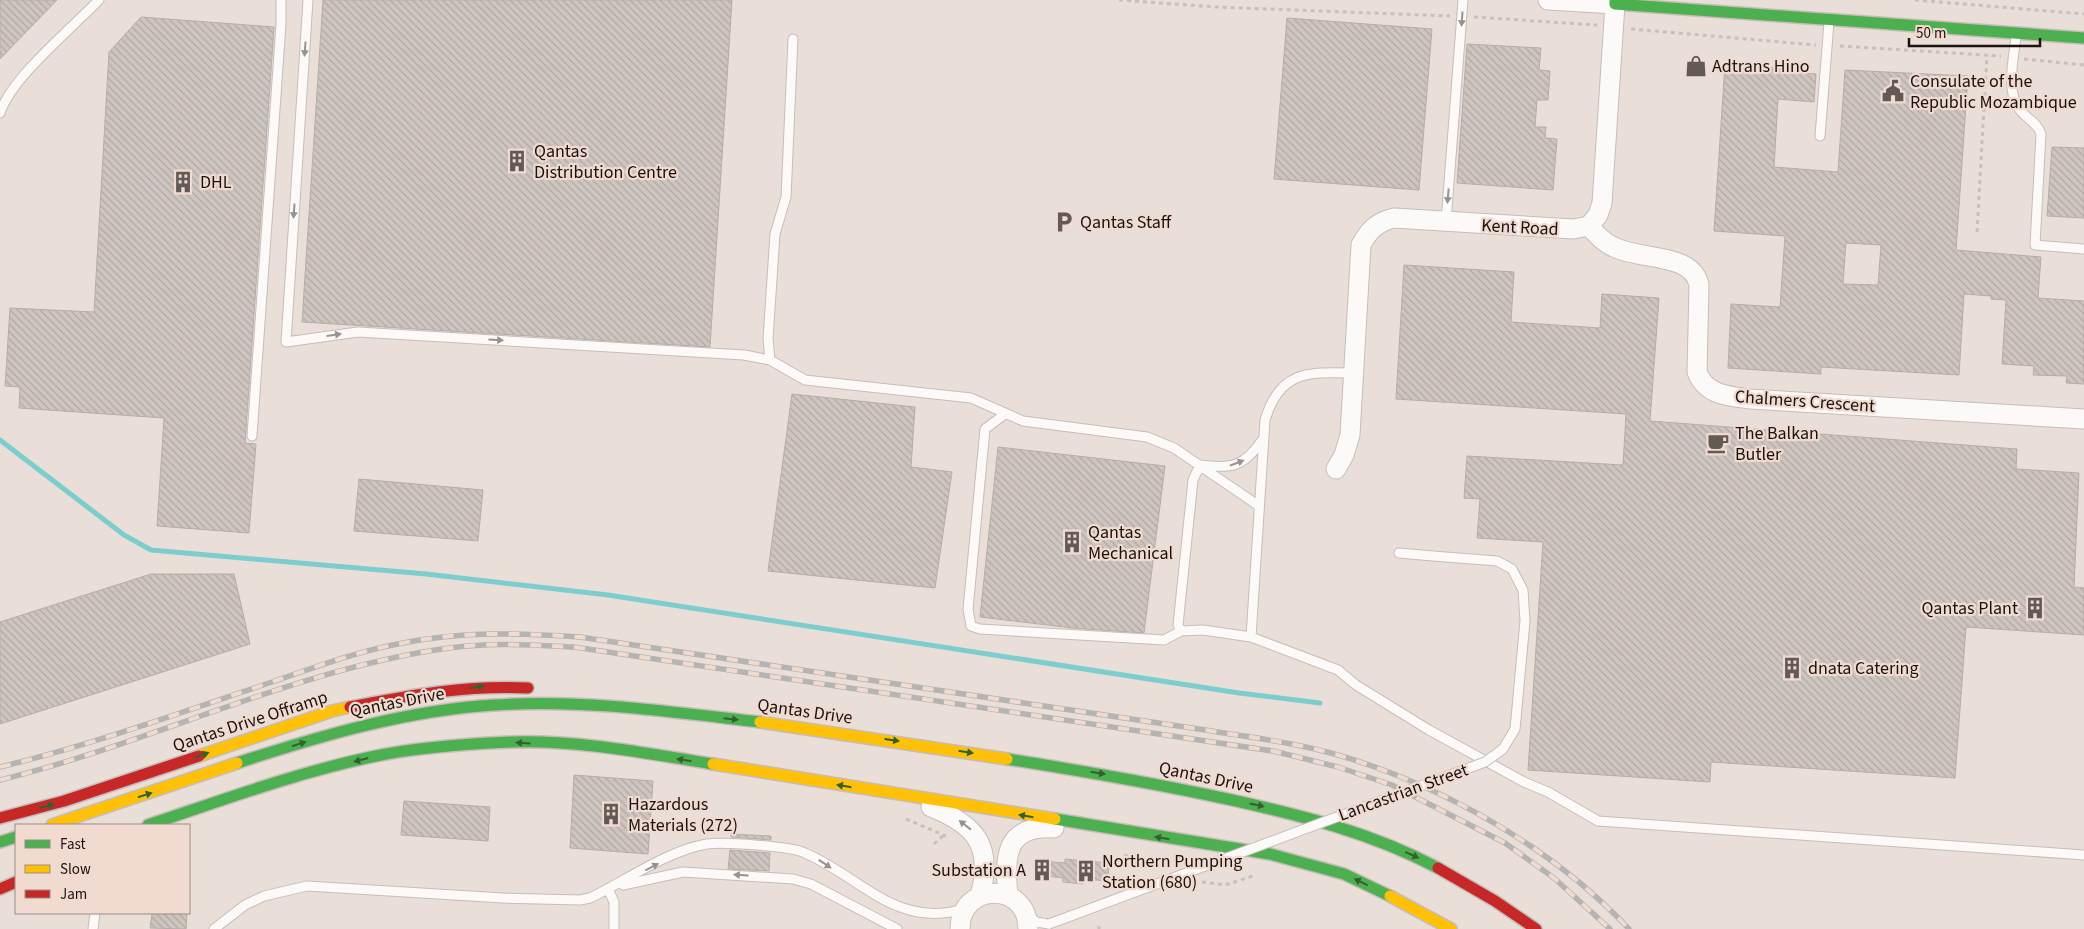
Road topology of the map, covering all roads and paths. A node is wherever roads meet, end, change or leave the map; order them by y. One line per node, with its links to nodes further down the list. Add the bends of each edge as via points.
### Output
1 (99, 0): 22 (lane, via 20,79)
2 (281, 0): 32 (lane)
3 (308, 0): 28 (lane, one-way to 28, via 286,342 358,332 744,354)
4 (1119, 0): 13 (path)
5 (1463, 0): 13 (lane)
6 (1548, 0): 9 (street)
7 (1670, 0): 11 (main road)
8 (1914, 0): 10 (path)
9 (1615, 2): 11 (main road); 25 (street, via 1602,203)
10 (1961, 2): 12 (path)
11 (1692, 9): 14 (main road)
12 (2084, 14)
13 (1462, 16): 15 (path); 24 (lane, one-way to 24)
14 (1829, 19): 16 (main road); 23 (lane)
15 (1585, 23)
16 (2016, 33): 18 (main road); 27 (lane, via 2014,99 2041,134 2035,245)
17 (793, 38): 28 (lane, via 786,197 775,234 768,340)
18 (2084, 38)
19 (1987, 55): 26 (path)
20 (2030, 60): 21 (path)
21 (2084, 65)
22 (0, 113)
23 (1820, 136)
24 (1446, 222): 25 (street, Kent Road, via 1558,229); 29 (street, Kent Road, via 1394,218 1383,220 1369,230 1361,245)
25 (1589, 226): 31 (street, Chalmers Crescent, via 1614,248 1686,265 1698,275 1697,372 1702,383 1712,391 1750,399)
26 (1977, 232)
27 (2084, 248)
28 (770, 360): 30 (lane, via 805,380 970,398)
29 (1354, 374): 33 (lane, via 1304,374 1288,382 1275,395 1265,420); 35 (street, Kent Road, via 1350,435)
30 (1005, 414): 34 (lane, via 1023,422 1147,437 1174,448); 38 (lane, via 985,429 968,609 971,626 1164,640)
31 (2084, 419)
32 (252, 436)
33 (1264, 438): 34 (lane, one-way to 33, via 1235,466 1253,453); 36 (lane)
34 (1200, 465): 36 (lane); 38 (lane, via 1193,480 1178,625)
35 (1336, 470)
36 (1259, 506): 39 (lane)
37 (1399, 552): 69 (lane, Lancastrian Street, bridge, via 1497,561 1512,570 1523,590 1525,621 1516,722 1508,743 1497,755)
38 (1181, 631): 39 (lane, via 1203,630)
39 (1251, 637): 55 (lane, via 1338,670 1356,685 1429,730 1598,821)
40 (541, 689): 45 (main road, Qantas Drive Offramp, one-way to 40, via 64,802 332,711 412,695 488,686)
41 (559, 692): 42 (main road)
42 (665, 712): 46 (main road, Qantas Drive, one-way to 42, via 326,735 387,720 531,702); 78 (main road, Qantas Drive, one-way to 78, via 773,723 918,744 1121,777 1276,810 1362,834 1427,862)
43 (892, 794): 47 (main road, one-way to 47, via 600,746 512,742 376,756 270,784); 48 (main road, one-way to 43); 64 (street, one-way to 43, via 986,867 974,832 949,814)
44 (902, 817): 49 (path)
45 (0, 818)
46 (55, 824)
47 (153, 824)
48 (1091, 826): 65 (street, via 1029,829 1012,841 1007,853); 77 (main road, one-way to 48, via 1344,874 1270,854)
49 (944, 835): 51 (path); 53 (path)
50 (15, 837): 52 (main road)
51 (954, 840)
52 (0, 842)
53 (934, 844)
54 (1114, 853): 56 (path)
55 (2084, 855)
56 (1169, 868)
57 (15, 872): 59 (main road)
58 (1264, 872): 60 (path, via 1225,885)
59 (0, 877)
60 (1197, 881)
61 (15, 882): 62 (main road)
62 (0, 889)
63 (608, 889): 66 (lane, one-way to 66, via 680,853 718,844 802,851 881,902 907,914 934,918); 71 (lane, via 590,898 568,901 307,886 264,896 245,905); 72 (lane, via 614,902); 73 (lane, one-way to 63, via 811,884 792,879 683,872)
64 (980, 896): 65 (street, via 999,893); 66 (street)
65 (1008, 896): 67 (street)
66 (965, 908): 74 (street)
67 (1024, 910): 69 (lane, via 1036,922); 75 (street)
68 (95, 914): 70 (lane)
69 (1049, 924): 76 (lane, Lancastrian Street)
70 (93, 929)
71 (214, 929)
72 (614, 929)
73 (897, 929)
74 (960, 929)
75 (1028, 929)
76 (1039, 929)
77 (1451, 929)
78 (1536, 929)

